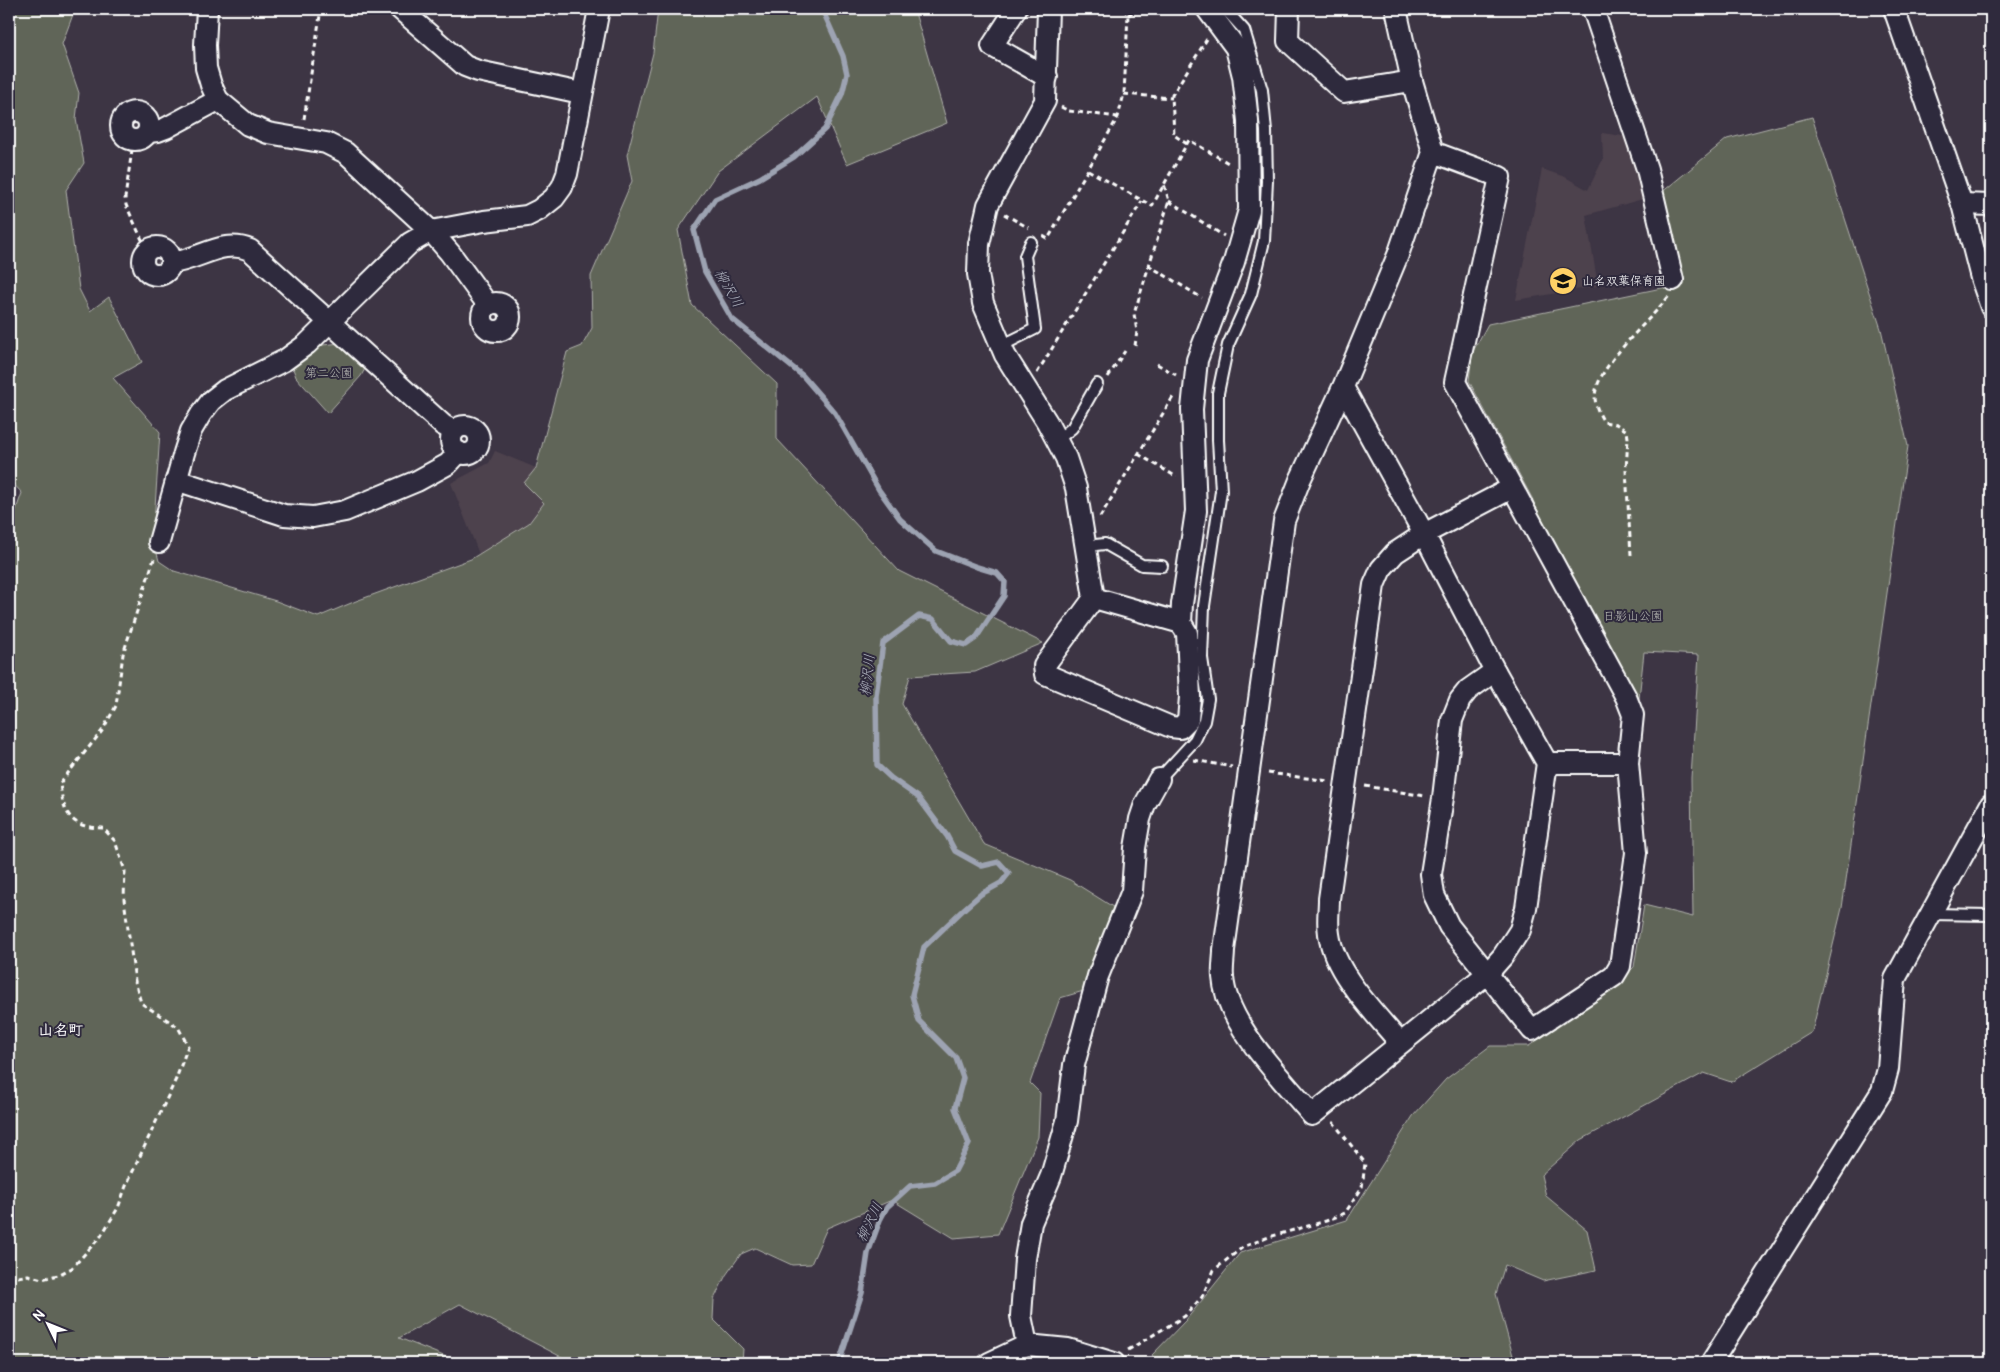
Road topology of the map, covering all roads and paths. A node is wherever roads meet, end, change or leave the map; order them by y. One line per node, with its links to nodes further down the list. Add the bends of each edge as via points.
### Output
1 (207, 9): 22 (street, via 206,68)
2 (321, 9): 26 (path)
3 (400, 9): 19 (street, via 465,66)
4 (599, 9): 19 (street)
5 (1016, 9): 17 (street, via 992,46)
6 (1048, 9): 17 (street)
7 (1124, 9): 15 (path)
8 (1138, 9): 15 (path)
9 (1207, 9): 70 (street, via 1236,48 1243,76 1248,120 1249,210 1234,262 1197,360 1192,409 1196,511)
10 (1225, 9): 72 (lane, via 1244,30 1262,90 1267,182 1264,241 1251,294 1228,345 1218,393 1221,492 1204,606 1202,658 1208,699 1204,721 1195,740)
11 (1289, 9): 18 (street, via 1288,41 1344,92)
12 (1396, 9): 18 (street)
13 (1593, 9): 44 (street, via 1647,169)
14 (1894, 9): 35 (street)
15 (1128, 15): 20 (path)
16 (1211, 32): 21 (path)
17 (1046, 77): 49 (street, via 1044,101 988,205 979,244 978,274 983,303)
18 (1412, 81): 29 (street)
19 (581, 92): 38 (street, via 566,174 554,198 527,216)
20 (1124, 94): 21 (path); 24 (path)
21 (1172, 98): 27 (path, via 1174,135)
22 (218, 100): 25 (street, via 166,128); 26 (street, via 248,125 268,133)
23 (1069, 111): 24 (path)
24 (1118, 117): 31 (path)
25 (148, 132)
26 (301, 137): 38 (street, via 326,143 346,153)
27 (1187, 144): 30 (path, via 1189,140); 32 (path)
28 (132, 150): 41 (path, via 125,198)
29 (1433, 152): 56 (street, via 1398,255); 62 (street, via 1500,177 1454,382)
30 (1238, 168)
31 (1088, 170): 33 (path); 37 (path, via 1048,239)
32 (1164, 184): 33 (path, via 1152,206); 34 (path)
33 (1142, 201): 54 (path)
34 (1169, 201): 39 (path); 43 (path)
35 (1962, 204): 36 (street); 47 (street)
36 (1991, 205)
37 (1015, 220)
38 (432, 231): 46 (street); 48 (street, via 410,243)
39 (1232, 241)
40 (1032, 242): 49 (lane, via 1025,256 1034,329)
41 (144, 244)
42 (171, 263): 48 (street, via 188,261 217,248 240,245 250,250)
43 (1148, 265): 45 (path); 50 (path, via 1134,314)
44 (1673, 280): 67 (path, via 1673,291 1620,352 1603,375 1595,395 1597,411 1604,422 1616,424 1626,431 1628,438 1626,470)
45 (1209, 302)
46 (488, 305)
47 (1991, 307)
48 (330, 323): 61 (street, via 297,352 225,390 211,401 192,431); 61 (street, via 454,432 452,445 459,452 448,464 346,511 313,517 284,515)
49 (1001, 346): 58 (street)
50 (1135, 346)
51 (1125, 351): 55 (path, via 1109,377)
52 (1157, 364): 53 (path)
53 (1178, 376)
54 (1033, 380)
55 (1097, 384): 58 (lane, via 1072,428)
56 (1343, 387): 64 (street); 75 (street, via 1284,521)
57 (1176, 393): 59 (path)
58 (1057, 440): 66 (street, via 1076,488)
59 (1138, 454): 60 (path, via 1175,476); 63 (path)
60 (1184, 474)
61 (176, 480): 65 (street)
62 (1512, 488): 64 (street); 74 (street, via 1626,697 1633,715)
63 (1099, 518)
64 (1424, 534): 71 (street); 77 (street, via 1395,553 1381,569 1374,584)
65 (159, 542): 85 (path, via 123,654 116,706 102,731 60,783 62,805 72,819 87,828 103,828 115,841 125,871 124,899 141,1003 178,1028 188,1046 118,1208 101,1236 72,1268 58,1276 42,1279 28,1275)
66 (1086, 546): 68 (lane, via 1105,544 1142,565); 69 (street)
67 (1631, 555)
68 (1162, 566)
69 (1094, 598): 70 (street); 70 (street, via 1044,666 1045,674 1170,727 1180,728 1188,720 1190,697 1187,633)
70 (1181, 624)
71 (1495, 670): 73 (street); 78 (street, via 1468,690 1456,710)
72 (1179, 757): 75 (path); 76 (lane)
73 (1548, 763): 74 (street); 82 (street, via 1520,930)
74 (1628, 763): 82 (street, via 1636,853 1620,966 1614,976 1532,1030)
75 (1248, 770): 77 (path); 84 (street, via 1224,950 1223,978 1228,1003 1242,1030 1312,1116)
76 (1159, 779): 86 (street, via 1140,819 1132,890 1098,976 1074,1065 1067,1121 1051,1176 1031,1223 1024,1259 1021,1316)
77 (1346, 783): 78 (path); 83 (street, via 1329,899 1329,934 1343,972)
78 (1443, 798): 82 (street, via 1432,874 1434,895 1449,926)
79 (1991, 804): 80 (street)
80 (1930, 914): 81 (lane); 89 (street, via 1895,979 1888,1069 1882,1091)
81 (1991, 915)
82 (1488, 973): 83 (street)
83 (1400, 1044): 84 (street)
84 (1321, 1108): 87 (path, via 1365,1163 1362,1188 1345,1213 1242,1247 1214,1270 1202,1297 1185,1316)
85 (9, 1279)
86 (1027, 1345): 87 (street, via 1068,1349); 88 (street)
87 (1112, 1362)
88 (989, 1363)
89 (1711, 1363)

